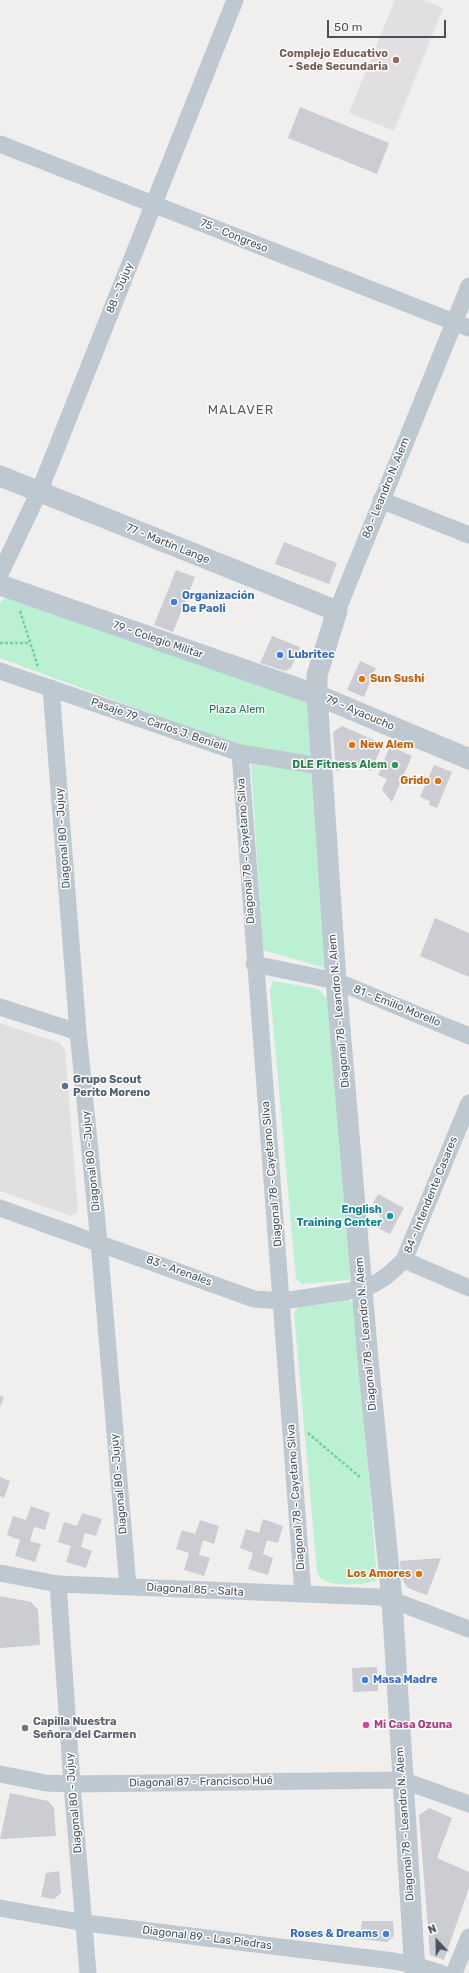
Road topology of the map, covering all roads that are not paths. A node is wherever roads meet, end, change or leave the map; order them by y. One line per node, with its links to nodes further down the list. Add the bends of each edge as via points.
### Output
1 (235, 0): 3 (street, 88 - Jujuy)
2 (0, 144): 3 (street, 75 - Congreso)
3 (154, 204): 5 (street, 75 - Congreso); 7 (street, 88 - Jujuy)
4 (469, 286): 5 (street, 86 - Leandro N. Alem)
5 (462, 325): 8 (street, 86 - Leandro N. Alem)
6 (0, 476): 7 (street, 77 - Martín Lange)
7 (39, 492): 10 (street, 88 - Jujuy); 12 (street, 77 - Martín Lange)
8 (381, 500): 9 (street); 12 (street, 86 - Leandro N. Alem)
9 (469, 535)
10 (0, 574)
11 (7, 587): 15 (street, 79 - Colegio Militar)
12 (337, 611): 15 (street, 86 - Leandro N. Alem, via 317,675)
13 (0, 671): 14 (street, Pasaje 79 - Carlos J. Benielli)
14 (44, 686): 16 (street, Pasaje 79 - Carlos J. Benielli); 22 (street, Diagonal 80 - Jujuy)
15 (317, 695): 17 (street, 79 - Ayacucho); 18 (street, Diagonal 78 - Leandro N. Alem)
16 (240, 753): 18 (street, Pasaje 79 - Carlos J. Benielli); 19 (street, Diagonal 78 - Cayetano Silva)
17 (469, 759)
18 (321, 766): 20 (street, Diagonal 78 - Leandro N. Alem)
19 (254, 964): 20 (street, 81 - Emilio Morello); 30 (street, Diagonal 78 - Cayetano Silva)
20 (336, 981): 23 (street, 81 - Emilio Morello); 29 (street, Diagonal 78 - Leandro N. Alem)
21 (0, 1007): 22 (street)
22 (78, 1032): 26 (street, Diagonal 80 - Jujuy)
23 (469, 1036)
24 (469, 1103): 27 (street, 84 - Intendente Casares)
25 (0, 1208): 26 (street, 83 - Arenales)
26 (98, 1242): 30 (street, 83 - Arenales, via 254,1299); 33 (street, Diagonal 80 - Jujuy)
27 (404, 1260): 28 (street); 29 (street, 84 - Intendente Casares, via 387,1277 375,1285)
28 (469, 1288)
29 (362, 1289): 30 (street, 83 - Arenales); 35 (street, Diagonal 78 - Leandro N. Alem)
30 (283, 1301): 34 (street, Diagonal 78 - Cayetano Silva)
31 (0, 1573): 32 (street, Diagonal 85 - Salta)
32 (58, 1584): 33 (street, Diagonal 85 - Salta); 39 (street, Diagonal 80 - Jujuy)
33 (128, 1586): 34 (street, Diagonal 85 - Salta)
34 (303, 1594): 35 (street, Diagonal 85 - Salta, via 379,1597)
35 (392, 1600): 36 (street, Diagonal 85 - Salta); 38 (street, Diagonal 78 - Leandro N. Alem)
36 (469, 1629)
37 (0, 1774): 39 (street, Diagonal 87 - Francisco Hué, via 46,1783)
38 (402, 1780): 39 (street, Diagonal 87 - Francisco Hué); 40 (street); 44 (street, Diagonal 78 - Leandro N. Alem)
39 (72, 1784): 42 (street, Diagonal 80 - Jujuy)
40 (469, 1804)
41 (0, 1908): 42 (street, Diagonal 89 - Las Piedras)
42 (85, 1923): 44 (street, Diagonal 89 - Las Piedras); 45 (street, Diagonal 80 - Jujuy)
43 (469, 1937): 47 (street)
44 (415, 1969): 46 (street, Diagonal 89 - Las Piedras)
45 (88, 1973)
46 (441, 1973)
47 (454, 1973)

